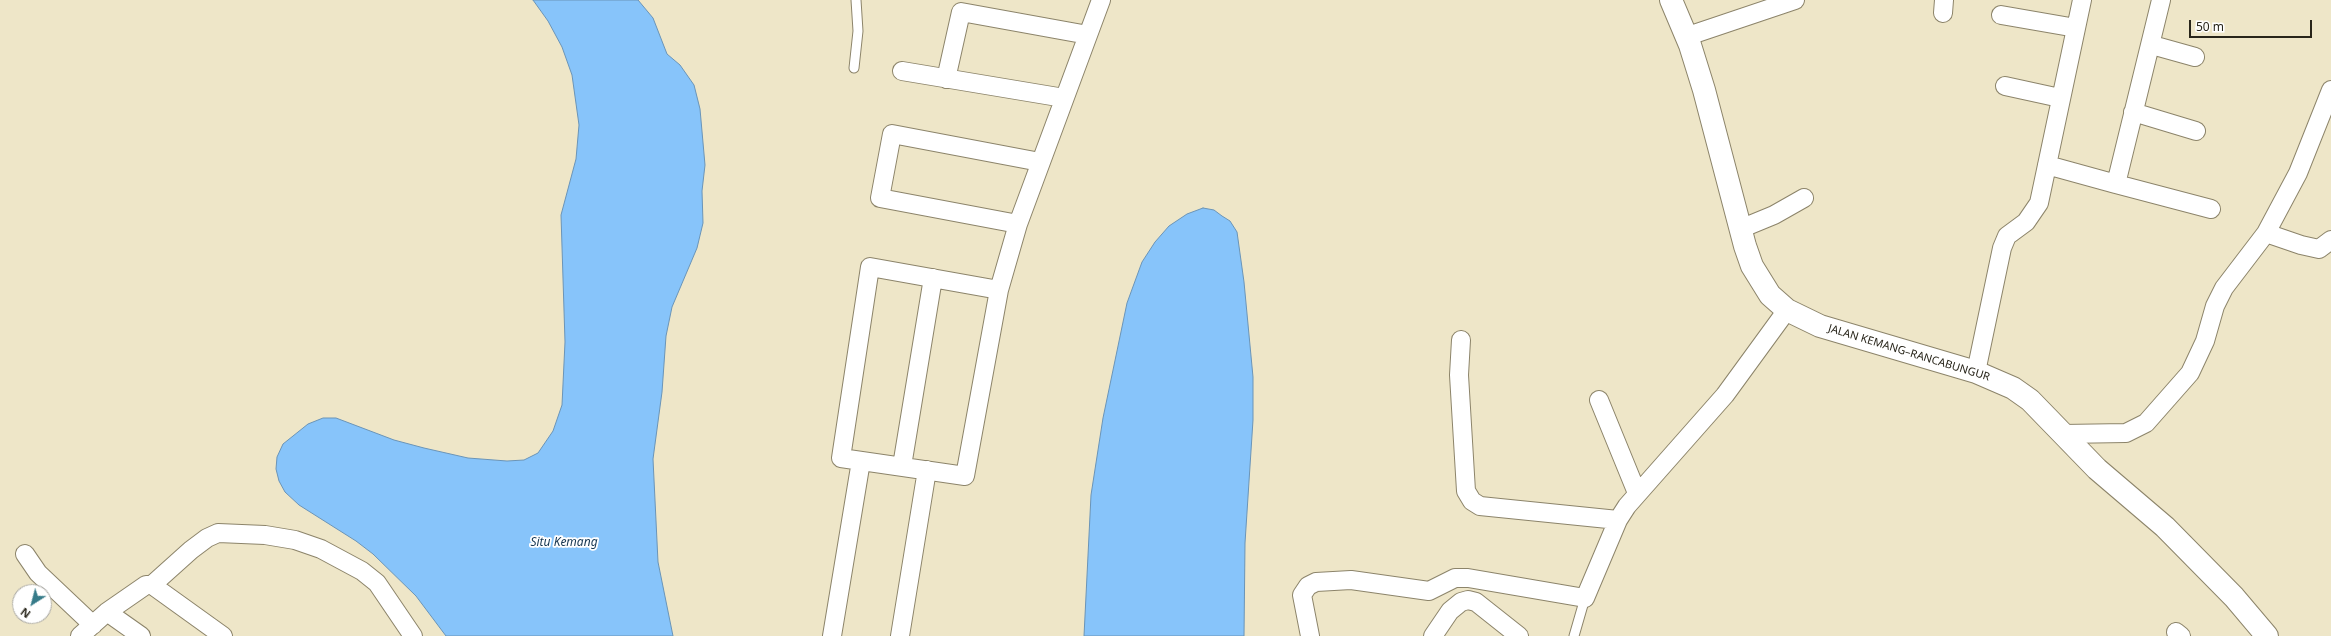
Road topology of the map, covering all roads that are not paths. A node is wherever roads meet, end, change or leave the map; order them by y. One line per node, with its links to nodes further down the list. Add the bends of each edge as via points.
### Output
1 (856, 0): 13 (lane, via 858,31)
2 (1101, 0): 9 (street)
3 (1671, 0): 10 (street, JALAN KEMANG–RANCABUNGUR)
4 (1795, 0): 10 (street)
5 (2082, 0): 8 (street)
6 (2161, 0): 11 (street)
7 (2001, 15): 8 (street)
8 (2076, 28): 19 (street)
9 (1088, 34): 15 (street, via 961,12); 18 (street)
10 (1685, 37): 28 (street, JALAN KEMANG–RANCABUNGUR, via 1690,45 1706,97)
11 (2152, 45): 12 (street); 20 (street)
12 (2195, 57)
13 (854, 68)
14 (902, 71): 15 (street)
15 (946, 79): 18 (street)
16 (2005, 86): 19 (street)
17 (2331, 90): 29 (street, via 2298,173)
18 (1064, 98): 22 (street)
19 (2060, 98): 23 (street)
20 (2134, 112): 21 (street); 24 (street)
21 (2196, 130)
22 (1040, 162): 27 (street); 27 (street, via 892,134 880,198)
23 (2047, 166): 24 (street); 35 (street, via 2039,203 2026,222 2006,236)
24 (2116, 184): 26 (street)
25 (1804, 198): 28 (street)
26 (2211, 209)
27 (1018, 224): 32 (street)
28 (1740, 230): 33 (street, JALAN KEMANG–RANCABUNGUR, via 1752,266 1770,295)
29 (2266, 233): 30 (street, via 2319,249); 37 (street, via 2224,288 2215,306 2205,341 2190,373 2146,423 2126,433)
30 (2331, 240)
31 (934, 278): 32 (street); 38 (street, via 870,267 841,458); 39 (street)
32 (999, 290): 40 (street, via 965,476)
33 (1787, 310): 35 (street, JALAN KEMANG–RANCABUNGUR, via 1820,326); 41 (street, via 1725,394)
34 (1461, 340): 42 (street, via 1459,375 1466,491 1472,501 1480,506)
35 (1976, 372): 37 (street, JALAN KEMANG–RANCABUNGUR, via 2013,388 2030,400)
36 (1598, 400): 41 (street)
37 (2063, 434): 57 (street, JALAN KEMANG–RANCABUNGUR, via 2097,469 2165,527 2234,597)
38 (861, 461): 39 (street); 51 (street)
39 (902, 466): 40 (street)
40 (927, 470): 52 (street)
41 (1637, 493): 42 (street)
42 (1618, 520): 45 (street)
43 (25, 554): 47 (street)
44 (152, 585): 46 (street, via 142,586); 49 (street); 50 (street, via 191,550 218,533 265,535 295,540 321,549 362,571 377,583)
45 (1585, 598): 53 (street, via 1468,578 1455,578 1429,590 1351,580 1316,582 1308,586 1302,595); 56 (lane)
46 (107, 612): 47 (street); 48 (street)
47 (87, 630)
48 (141, 636)
49 (224, 636)
50 (413, 636)
51 (832, 636)
52 (900, 636)
53 (1310, 636)
54 (1433, 636): 55 (street, via 1450,611 1468,600 1476,602)
55 (1519, 636)
56 (1574, 636)
57 (2267, 636)

